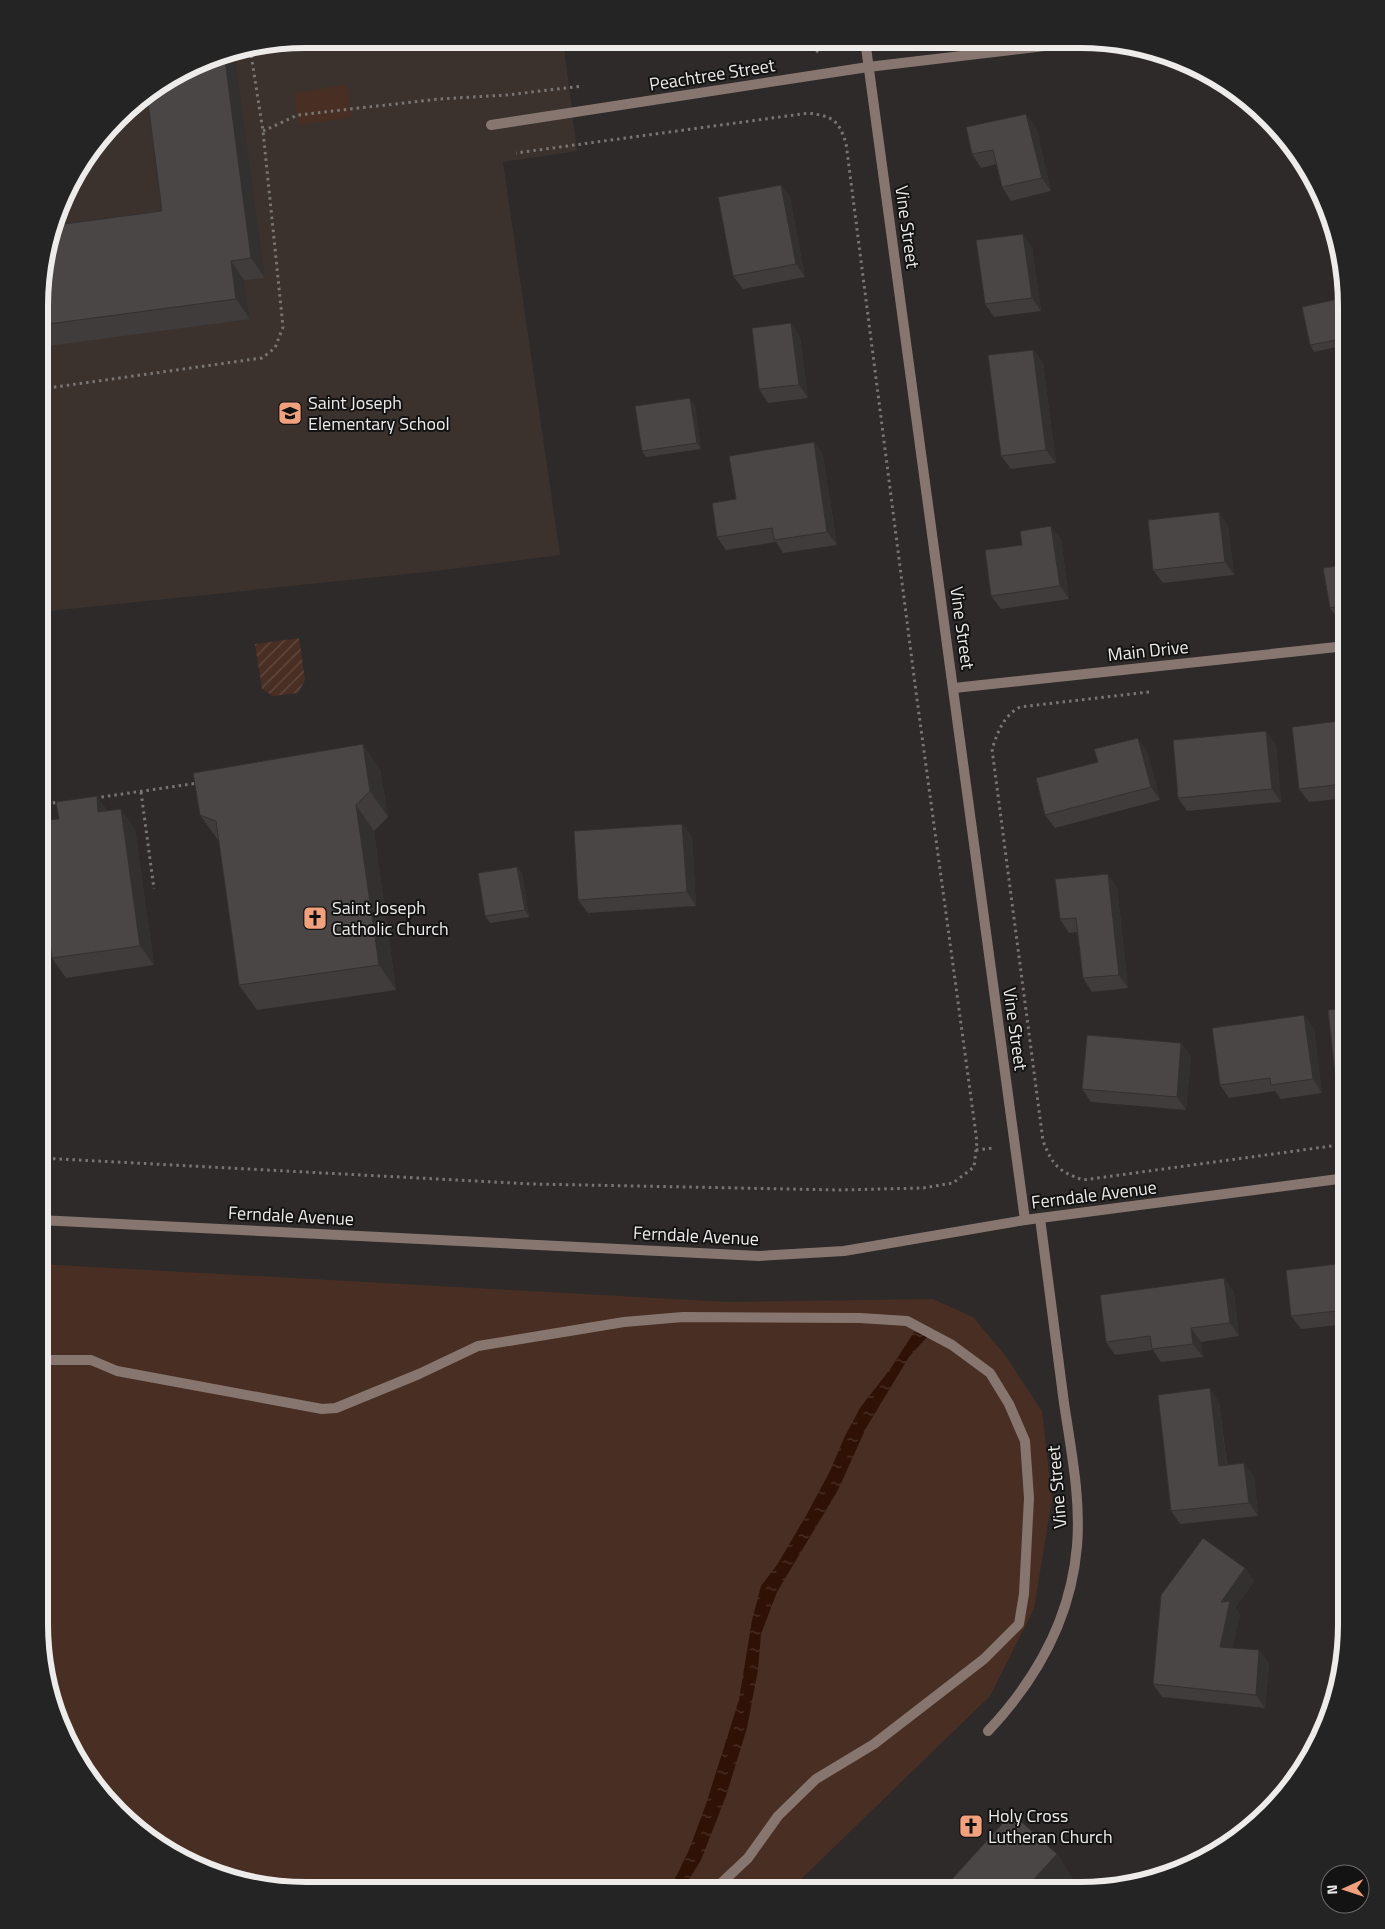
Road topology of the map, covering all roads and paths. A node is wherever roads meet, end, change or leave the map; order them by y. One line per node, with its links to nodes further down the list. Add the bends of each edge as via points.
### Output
1 (866, 48): 4 (street, Vine Street)
2 (1028, 48): 4 (street, Peachtree Street)
3 (251, 53): 7 (path)
4 (868, 67): 6 (street, Peachtree Street); 11 (street, Vine Street)
5 (507, 95): 7 (path, via 298,115)
6 (492, 125)
7 (263, 131): 9 (path, via 283,328 275,348 262,358)
8 (516, 153): 20 (path, via 809,113 826,116 841,126 846,143 977,1142 974,1167 953,1183 923,1188 840,1190 532,1184)
9 (48, 388)
10 (1338, 647): 11 (street, Main Drive)
11 (954, 688): 24 (street, Vine Street)
12 (1158, 690): 19 (path, via 1020,707 1010,712 992,749 1043,1141 1049,1157 1064,1173 1083,1180)
13 (200, 783): 14 (path)
14 (141, 792): 15 (path); 18 (path)
15 (86, 799)
16 (68, 801): 17 (path)
17 (48, 804)
18 (154, 888)
19 (1338, 1145)
20 (48, 1158)
21 (1338, 1179): 22 (street, Ferndale Avenue)
22 (1040, 1218): 24 (street, Ferndale Avenue); 26 (street, Vine Street, via 1077,1497 1077,1546 1069,1595 1054,1637 1032,1677)
23 (48, 1220): 24 (street, Ferndale Avenue, via 759,1256 844,1251)
24 (1025, 1220)
25 (48, 1360): 27 (street, via 91,1360 117,1371 322,1409 345,1404 487,1344 624,1322 683,1317 860,1318 906,1321 952,1345 990,1373 1010,1404 1025,1441 1030,1498 1019,1624 984,1659 874,1744 816,1779 778,1816 748,1858)
26 (988, 1731)
27 (722, 1882)

